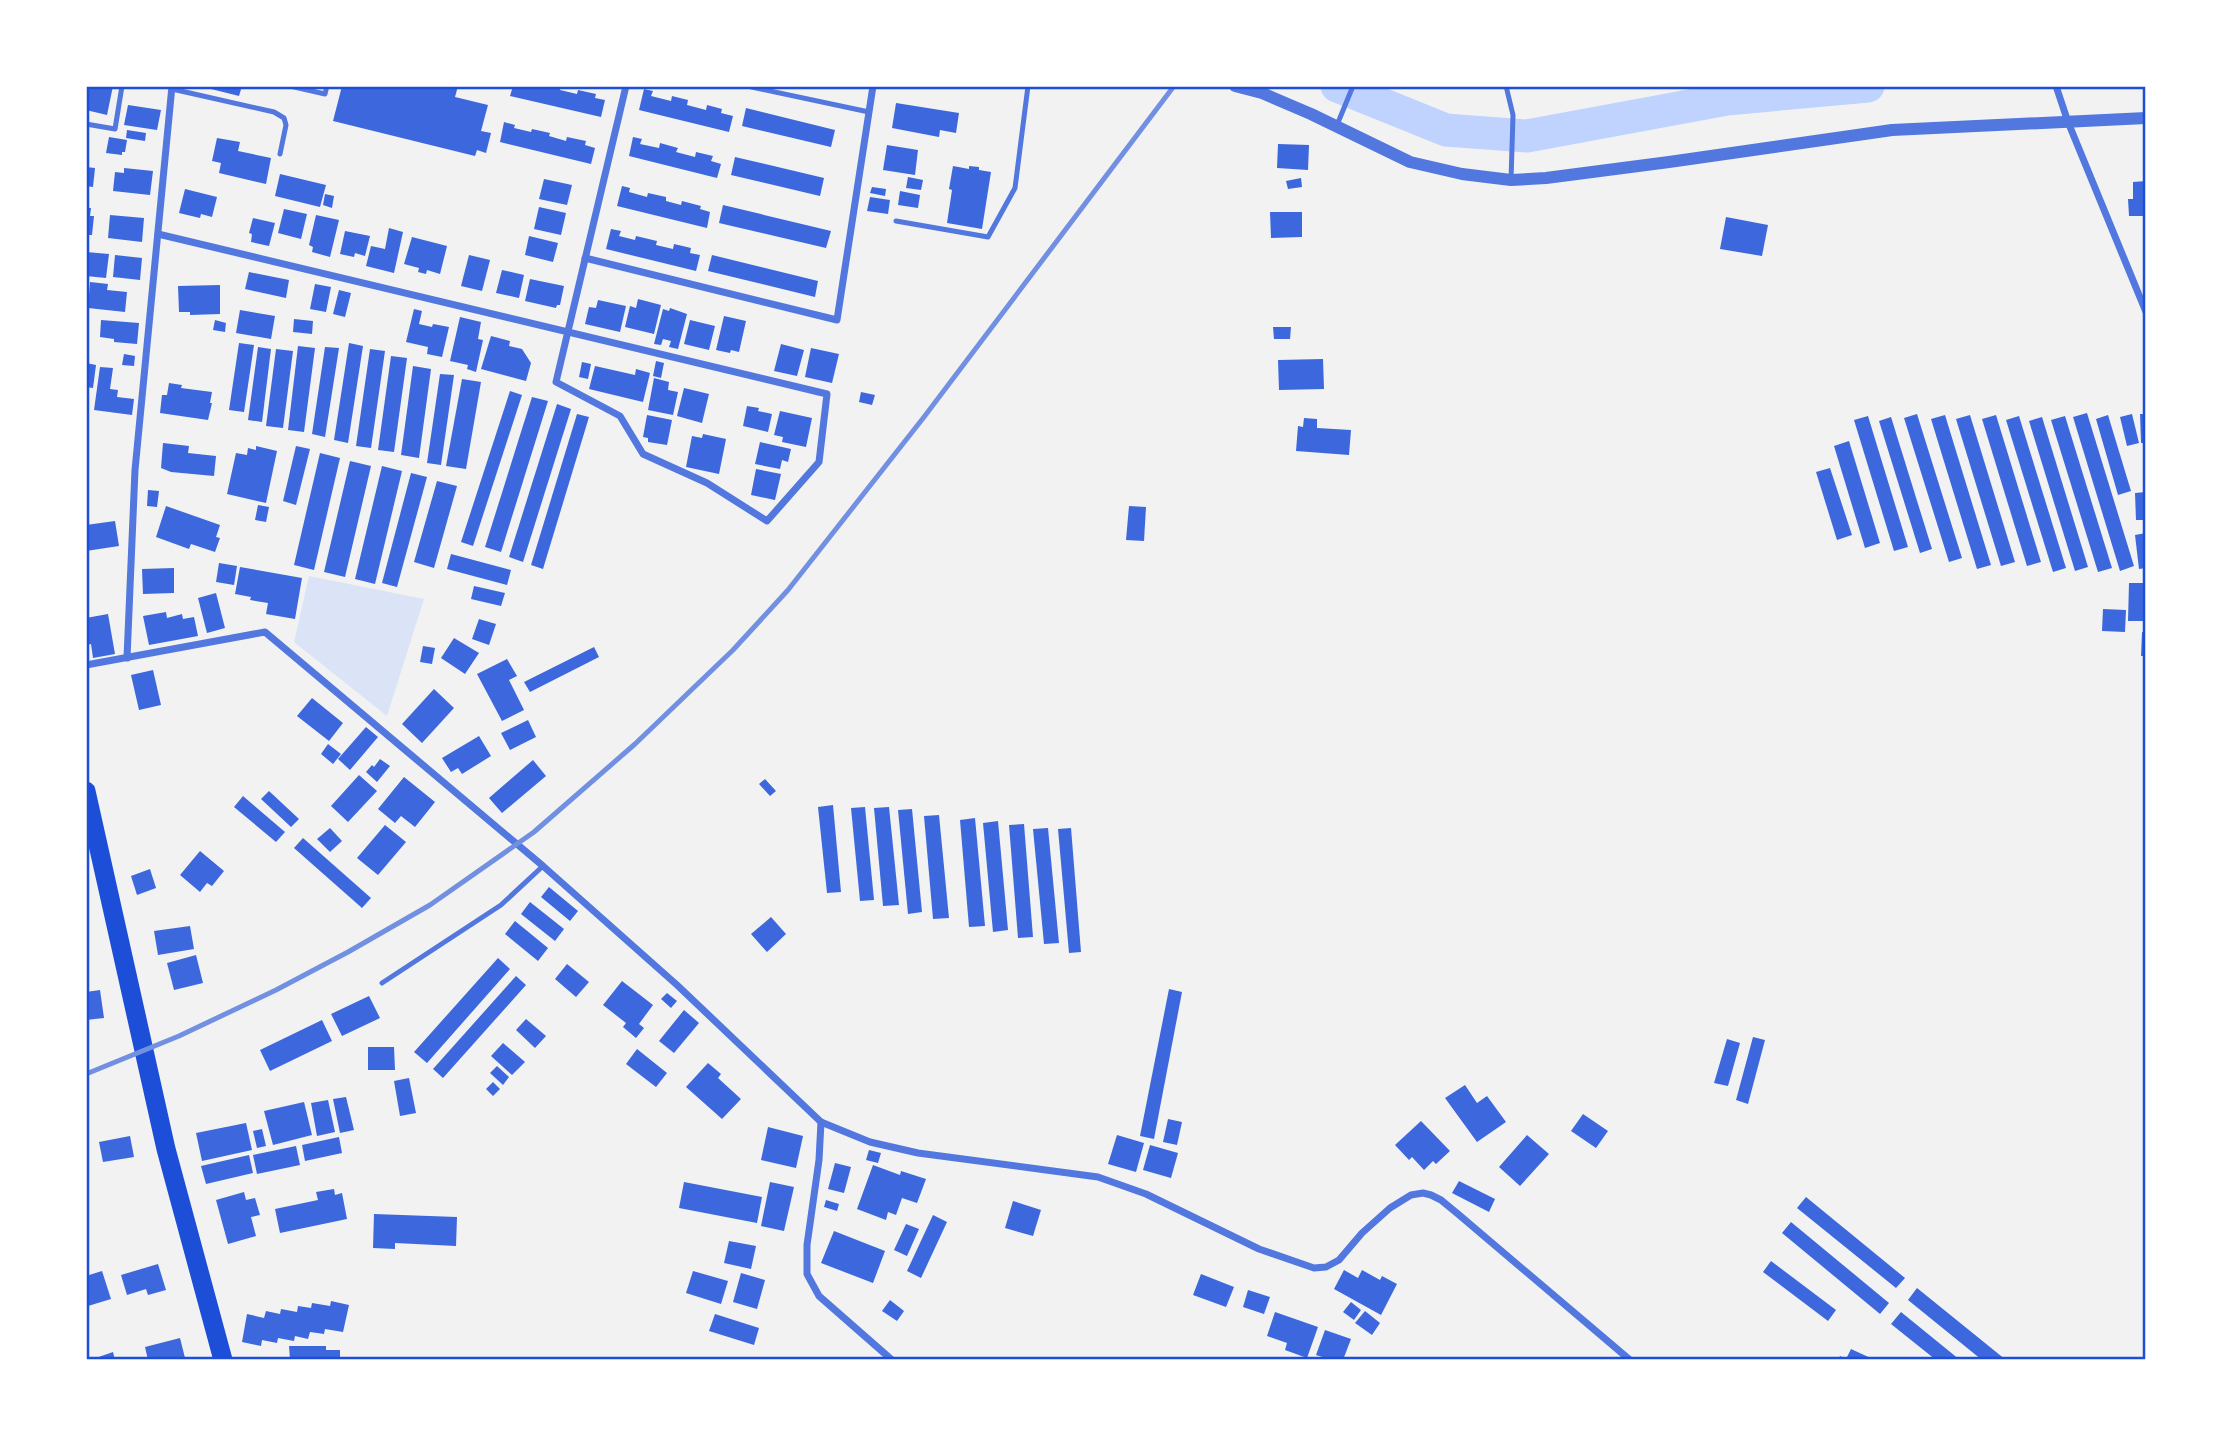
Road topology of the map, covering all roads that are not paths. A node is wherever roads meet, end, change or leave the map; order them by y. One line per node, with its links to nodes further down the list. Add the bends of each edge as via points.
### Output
1 (122, 86): 16 (lane, via 115,129)
2 (290, 86): 3 (lane, via 325,94)
3 (327, 86)
4 (626, 86): 22 (street)
5 (747, 86): 13 (lane)
6 (873, 86): 13 (street)
7 (1028, 86): 20 (lane, via 1015,188 988,237)
8 (1235, 86): 17 (street)
9 (1353, 86): 17 (lane)
10 (1506, 86): 19 (lane, via 1513,115)
11 (172, 87): 18 (lane, via 284,118); 21 (street)
12 (2057, 90): 15 (street)
13 (869, 112): 22 (street, via 837,320)
14 (2146, 118): 15 (street)
15 (2068, 122): 19 (street, via 1892,130); 23 (street)
16 (86, 124)
17 (1336, 126): 19 (street, via 1410,162)
18 (280, 154)
19 (1511, 180)
20 (897, 221)
21 (158, 234): 24 (street); 25 (street, via 135,470)
22 (585, 258): 24 (street)
23 (2146, 312)
24 (569, 333): 24 (street, via 827,394 819,462 767,520 707,483 643,454 620,416 556,382)
25 (127, 658): 26 (street); 28 (street, via 264,632)
26 (86, 665)
27 (86, 791): 31 (highway, via 166,1149)
28 (543, 866): 29 (lane, via 501,905); 30 (street)
29 (382, 983)
30 (821, 1122): 32 (street, via 807,1274 819,1296); 33 (street, via 870,1142 918,1153 1098,1177 1146,1194 1259,1249 1314,1268 1339,1260 1362,1233 1411,1195 1432,1195)
31 (223, 1360)
32 (892, 1360)
33 (1630, 1360)

